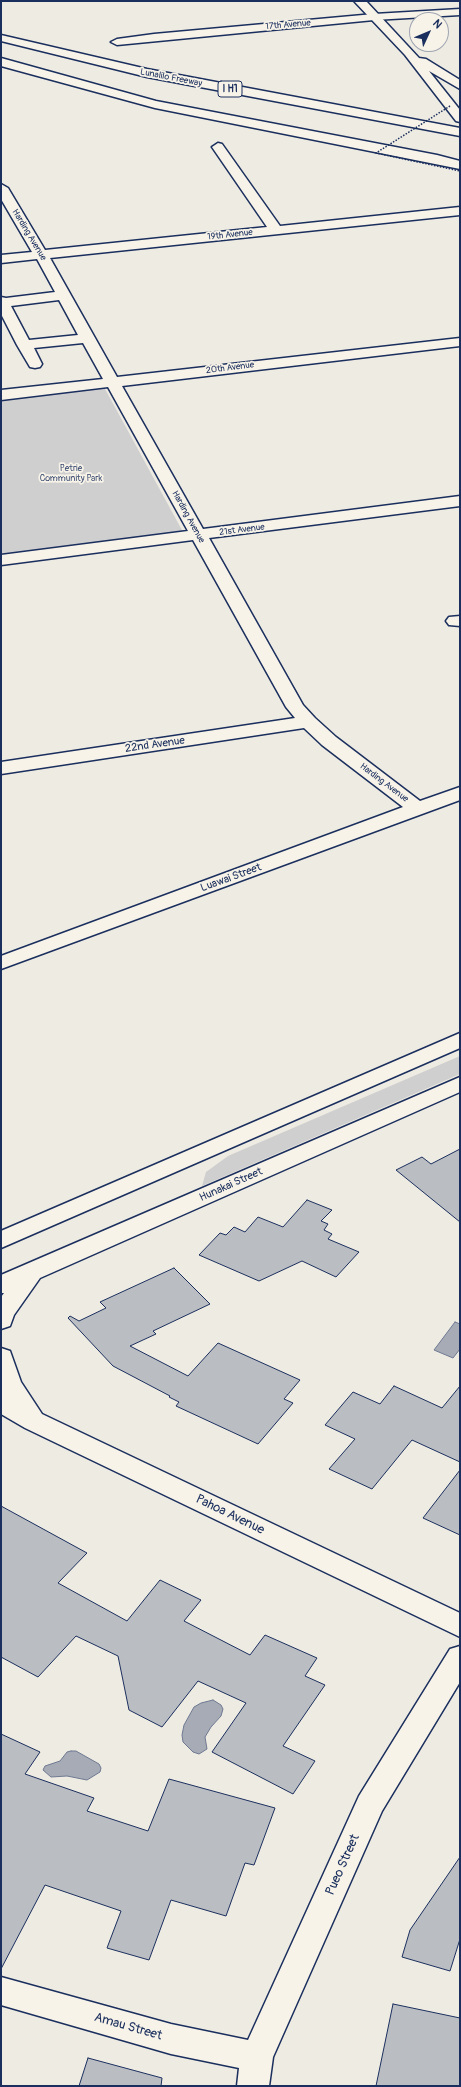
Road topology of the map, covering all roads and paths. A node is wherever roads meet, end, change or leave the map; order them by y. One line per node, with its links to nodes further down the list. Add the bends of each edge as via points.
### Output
1 (360, 1): 3 (main road)
2 (460, 12): 3 (main road, 17th Avenue)
3 (374, 17): 5 (main road, 17th Avenue); 6 (main road)
4 (1, 38): 11 (main road, Lunalilo Freeway / I H1, via 133,70)
5 (117, 42)
6 (409, 53): 10 (main road); 12 (main road)
7 (1, 54): 9 (main road)
8 (1, 62): 17 (main road, via 156,104)
9 (114, 80)
10 (460, 85)
11 (287, 100): 14 (main road, via 401,113); 15 (main road, Lunalilo Freeway / I H1)
12 (450, 106): 13 (main road); 18 (path, bridge, via 376,153)
13 (460, 118)
14 (460, 124)
15 (460, 132)
16 (218, 147): 21 (main road)
17 (460, 165)
18 (460, 171)
19 (1, 188): 22 (main road, Harding Avenue)
20 (460, 210): 21 (main road, 19th Avenue)
21 (276, 230): 22 (main road, 19th Avenue)
22 (41, 255): 23 (main road, 19th Avenue); 24 (main road, Harding Avenue)
23 (1, 259)
24 (63, 295): 25 (main road); 26 (main road, Harding Avenue)
25 (1, 302): 28 (main road)
26 (87, 338): 28 (main road); 30 (main road, Harding Avenue)
27 (460, 342): 30 (main road, 20th Avenue)
28 (24, 345): 29 (main road)
29 (35, 364)
30 (112, 382): 31 (main road, 20th Avenue); 33 (main road, Harding Avenue)
31 (1, 395)
32 (460, 501): 33 (main road, 21st Avenue)
33 (198, 535): 34 (main road, 21st Avenue); 35 (main road, Harding Avenue, via 295,707)
34 (1, 560)
35 (308, 722): 36 (main road, 22nd Avenue); 38 (main road, Harding Avenue)
36 (1, 768)
37 (460, 793): 38 (main road, Luawai Street)
38 (418, 809): 39 (main road, Luawai Street)
39 (1, 963)
40 (460, 1040): 42 (main road)
41 (460, 1084): 43 (main road, Hunakai Street)
42 (1, 1240)
43 (31, 1272): 44 (main road, Hunakai Street); 45 (main road, via 2,1314)
44 (1, 1285)
45 (1, 1320)
46 (1, 1357): 48 (main road, via 9,1384)
47 (1, 1402): 48 (main road, Pahoa Avenue)
48 (34, 1421): 49 (main road, Pahoa Avenue)
49 (460, 1626)
50 (460, 1657): 52 (main road, Pueo Street, via 370,1804)
51 (1, 1991): 52 (main road, Amau Street, via 171,2039)
52 (255, 2071)

